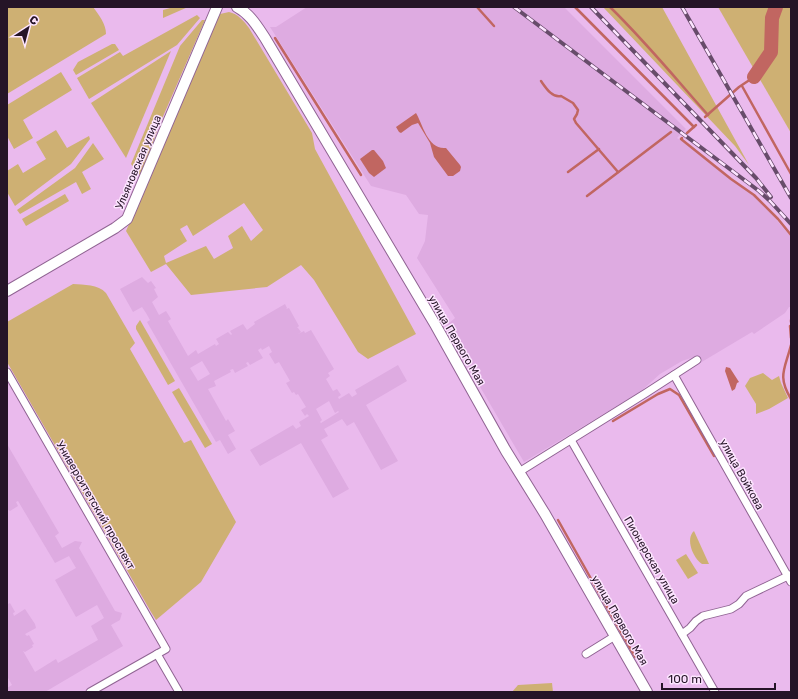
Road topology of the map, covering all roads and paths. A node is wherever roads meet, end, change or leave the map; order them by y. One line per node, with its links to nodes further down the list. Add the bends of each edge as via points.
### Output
1 (217, 7): 3 (street, Ульяновская улица, via 127,219 116,228)
2 (237, 7): 8 (street, улица Первого Мая, via 250,16 265,38)
3 (7, 291)
4 (697, 360): 6 (street)
5 (7, 372): 12 (street, Университетский проспект, via 166,649)
6 (674, 375): 7 (street); 9 (street, улица Войкова)
7 (571, 440): 8 (street); 10 (street, Пионерская улица)
8 (519, 472): 11 (street, улица Первого Мая)
9 (790, 577): 10 (street, via 746,596 740,604 731,609 703,616)
10 (682, 634): 17 (street, Пионерская улица)
11 (615, 636): 13 (street); 16 (street, улица Первого Мая)
12 (157, 654): 14 (street); 15 (street)
13 (586, 654)
14 (90, 692)
15 (179, 692)
16 (647, 692)
17 (715, 692)

